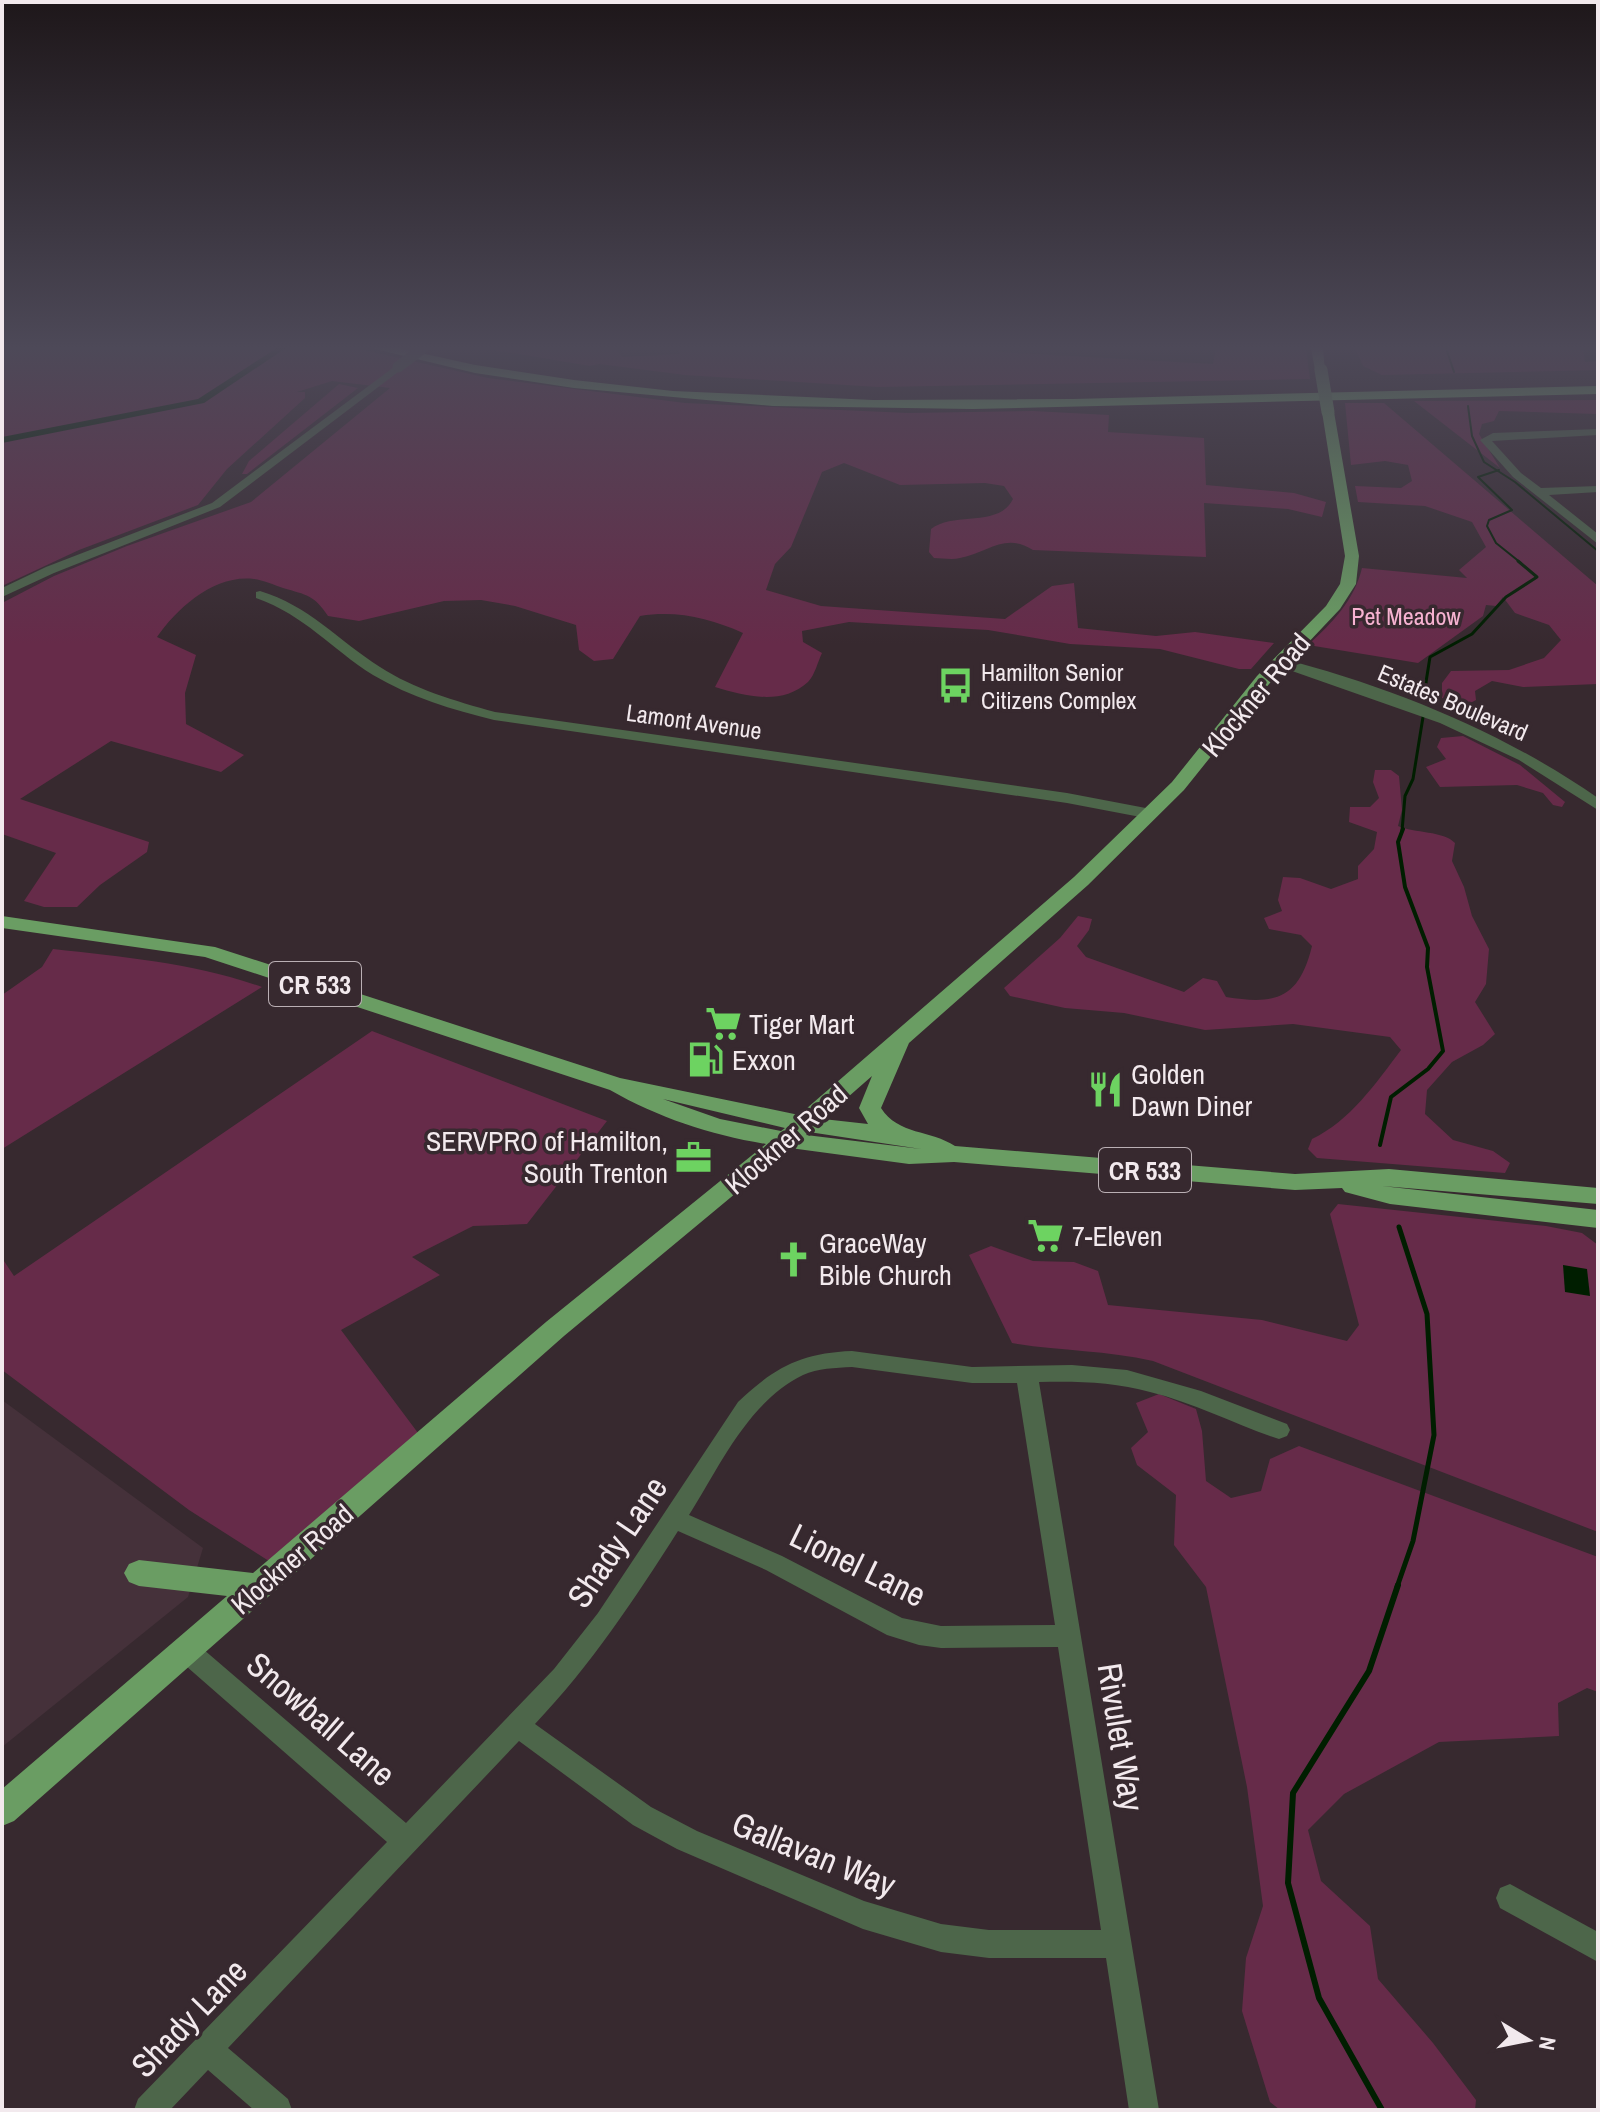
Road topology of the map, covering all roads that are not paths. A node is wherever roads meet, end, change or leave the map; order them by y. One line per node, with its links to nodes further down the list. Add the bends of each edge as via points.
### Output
1 (293, 447): 7 (street, bridge, via 216,505)
2 (1334, 447): 9 (main road, Klockner Road, bridge, via 1347,517 1350,576 1332,609)
3 (1491, 447): 5 (street)
4 (1598, 489): 5 (street)
5 (1539, 492): 6 (street)
6 (1598, 540)
7 (2, 593)
8 (260, 595): 11 (street, Lamont Avenue, via 307,615 362,661 396,681 480,712)
9 (1280, 662): 10 (street, Estates Boulevard, via 1468,727 1555,774); 11 (main road, Klockner Road)
10 (1598, 805)
11 (1151, 814): 13 (main road, Klockner Road)
12 (2, 922): 14 (main road, CR 533, via 208,951 618,1085 642,1101 672,1111 749,1133)
13 (902, 1038): 14 (main road, Klockner Road); 15 (main road, via 870,1108 878,1121)
14 (795, 1132): 15 (main road, CR 533); 16 (main road, CR 533, via 909,1156); 24 (main road, Klockner Road, via 555,1329)
15 (907, 1139): 16 (main road, CR 533)
16 (954, 1154): 17 (main road, CR 533)
17 (1337, 1182): 18 (main road, CR 533, via 1389,1177); 19 (main road, CR 533, via 1390,1196)
18 (1598, 1196)
19 (1598, 1219)
20 (1027, 1375): 21 (street, Shady Lane, via 1132,1379); 22 (street, Shady Lane, via 938,1372 851,1357 789,1372 746,1408); 25 (street, Rivulet Way)
21 (1279, 1430)
22 (674, 1519): 25 (street, Lionel Lane, via 919,1634); 27 (street, Shady Lane, via 607,1621)
23 (139, 1573): 24 (main road)
24 (261, 1587): 26 (main road, Klockner Road)
25 (1069, 1636): 31 (street, Rivulet Way)
26 (187, 1651): 28 (main road, Klockner Road); 29 (street, Snowball Lane)
27 (518, 1726): 29 (street, Shady Lane); 31 (street, Gallavan Way, via 642,1816 863,1915 941,1938 989,1944)
28 (2, 1810)
29 (407, 1841): 33 (street, Shady Lane)
30 (1510, 1898): 32 (street)
31 (1118, 1944): 36 (street, Rivulet Way)
32 (1598, 1948)
33 (207, 2049): 34 (street, Shady Lane); 35 (street)
34 (149, 2110)
35 (277, 2110)
36 (1144, 2110)

